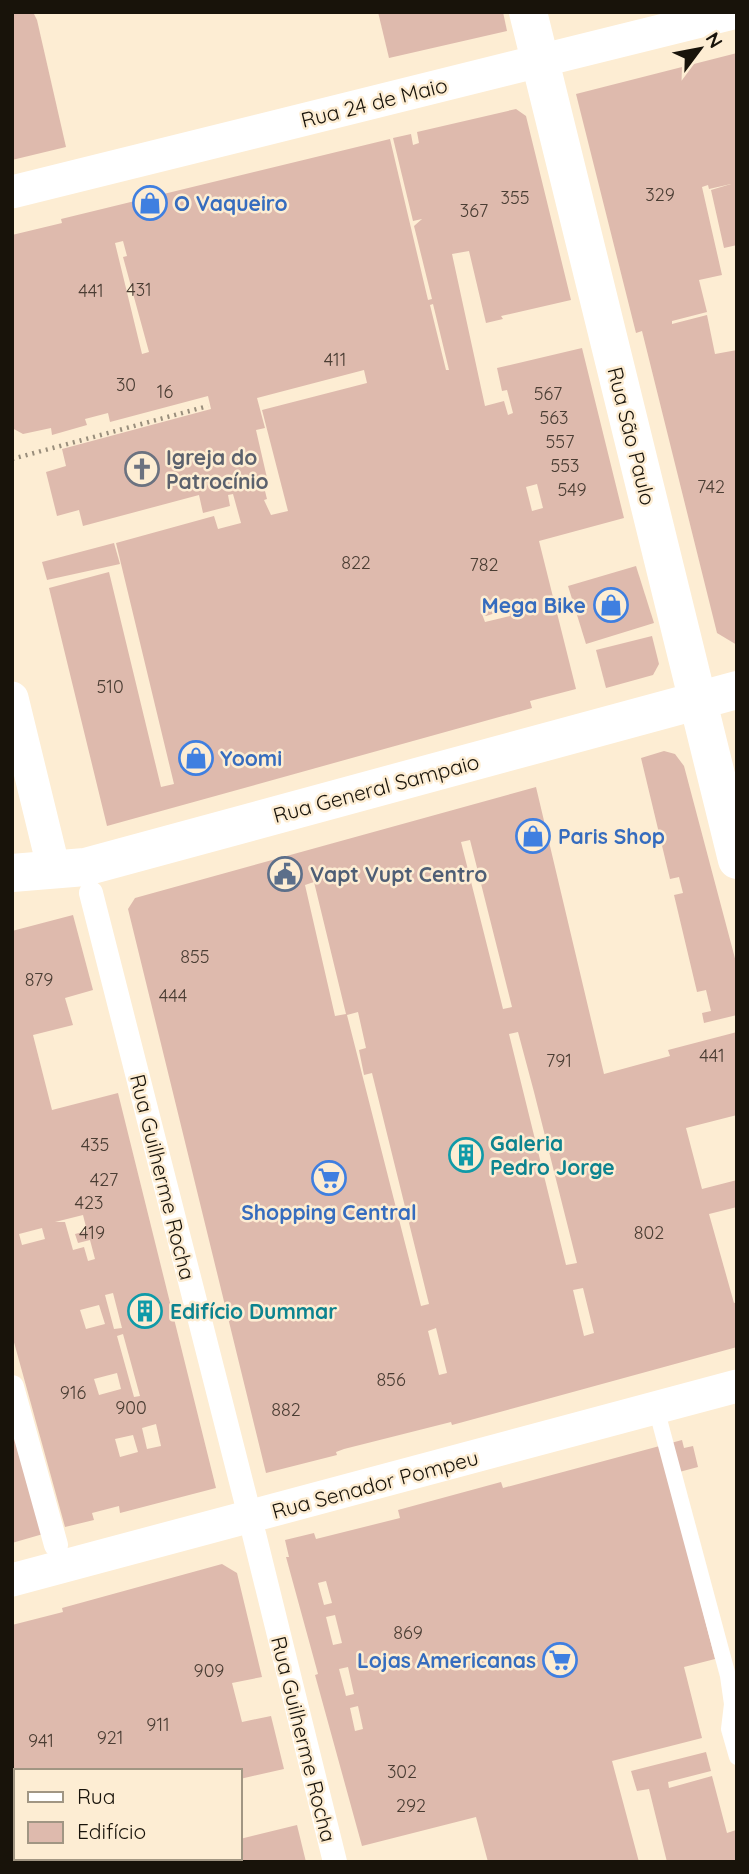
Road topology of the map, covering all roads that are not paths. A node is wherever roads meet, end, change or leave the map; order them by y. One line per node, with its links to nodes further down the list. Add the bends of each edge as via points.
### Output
1 (528, 12): 3 (main road, Rua São Paulo)
2 (732, 13): 3 (street, Rua 24 de Maio)
3 (540, 61): 4 (street, Rua 24 de Maio); 7 (main road, Rua São Paulo)
4 (12, 192)
5 (737, 690): 7 (main road, Rua General Sampaio)
6 (12, 698): 9 (street)
7 (698, 700): 8 (main road, Rua São Paulo); 9 (main road, Rua General Sampaio, via 85,867)
8 (737, 860)
9 (54, 870): 10 (main road, Rua General Sampaio)
10 (12, 873)
11 (91, 893): 15 (street, Rua Guilherme Rocha)
12 (737, 1386): 14 (street, Rua Senador Pompeu)
13 (12, 1387): 17 (street)
14 (656, 1408): 18 (street, Rua Senador Pompeu); 19 (lane, via 728,1675 729,1729)
15 (246, 1501)
16 (254, 1534): 20 (street, Rua Guilherme Rocha)
17 (54, 1538)
18 (12, 1580)
19 (737, 1756)
20 (335, 1862)

